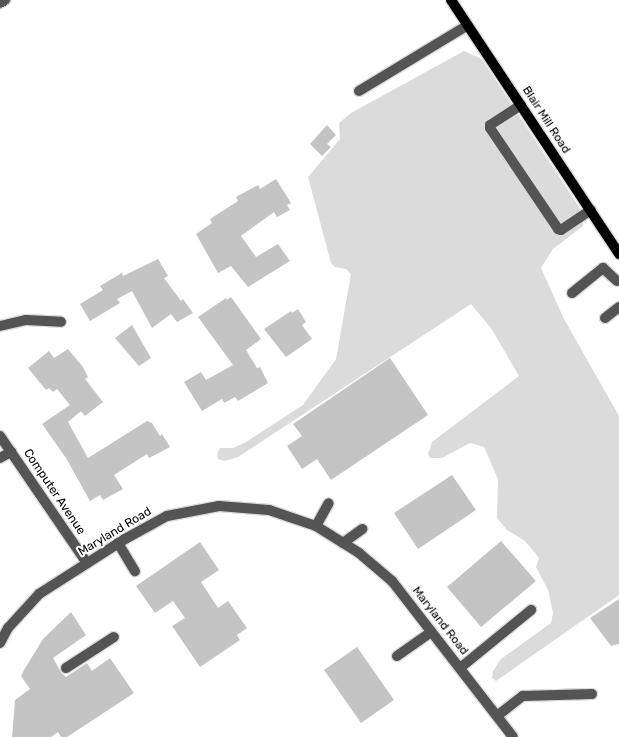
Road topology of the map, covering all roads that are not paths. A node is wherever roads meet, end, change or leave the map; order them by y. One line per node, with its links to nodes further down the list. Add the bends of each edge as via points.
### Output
1 (5, 0): 3 (street)
2 (452, 0): 4 (main road, Blair Mill Road)
3 (0, 3)
4 (468, 25): 5 (street); 6 (main road, Blair Mill Road)
5 (359, 91)
6 (521, 105): 7 (main road, Blair Mill Road); 7 (street, via 490,124 490,128 558,229 561,230)
7 (590, 210): 8 (main road, Blair Mill Road)
8 (619, 254)
9 (618, 283): 10 (street, via 603,268)
10 (572, 293)
11 (619, 307): 12 (street)
12 (605, 318)
13 (61, 322): 14 (street, via 26,320)
14 (0, 326)
15 (0, 436): 16 (street, Computer Avenue)
16 (10, 452): 17 (street); 23 (street, Computer Avenue)
17 (0, 458)
18 (329, 503): 19 (street)
19 (316, 526): 21 (street, Maryland Road, via 269,510 219,506 167,516); 22 (street, Maryland Road)
20 (362, 529): 22 (street)
21 (118, 543): 23 (street, Maryland Road); 24 (street)
22 (343, 543): 26 (street, Maryland Road, via 392,581)
23 (87, 563): 28 (street, Maryland Road, via 39,594 8,628)
24 (136, 571)
25 (531, 610): 31 (street)
26 (431, 632): 29 (street); 31 (street, Maryland Road)
27 (114, 637): 30 (street)
28 (0, 643)
29 (397, 656)
30 (66, 668)
31 (460, 668): 33 (street, Maryland Road)
32 (592, 694): 33 (street, via 523,696)
33 (497, 716): 34 (street, Maryland Road)
34 (513, 737)

